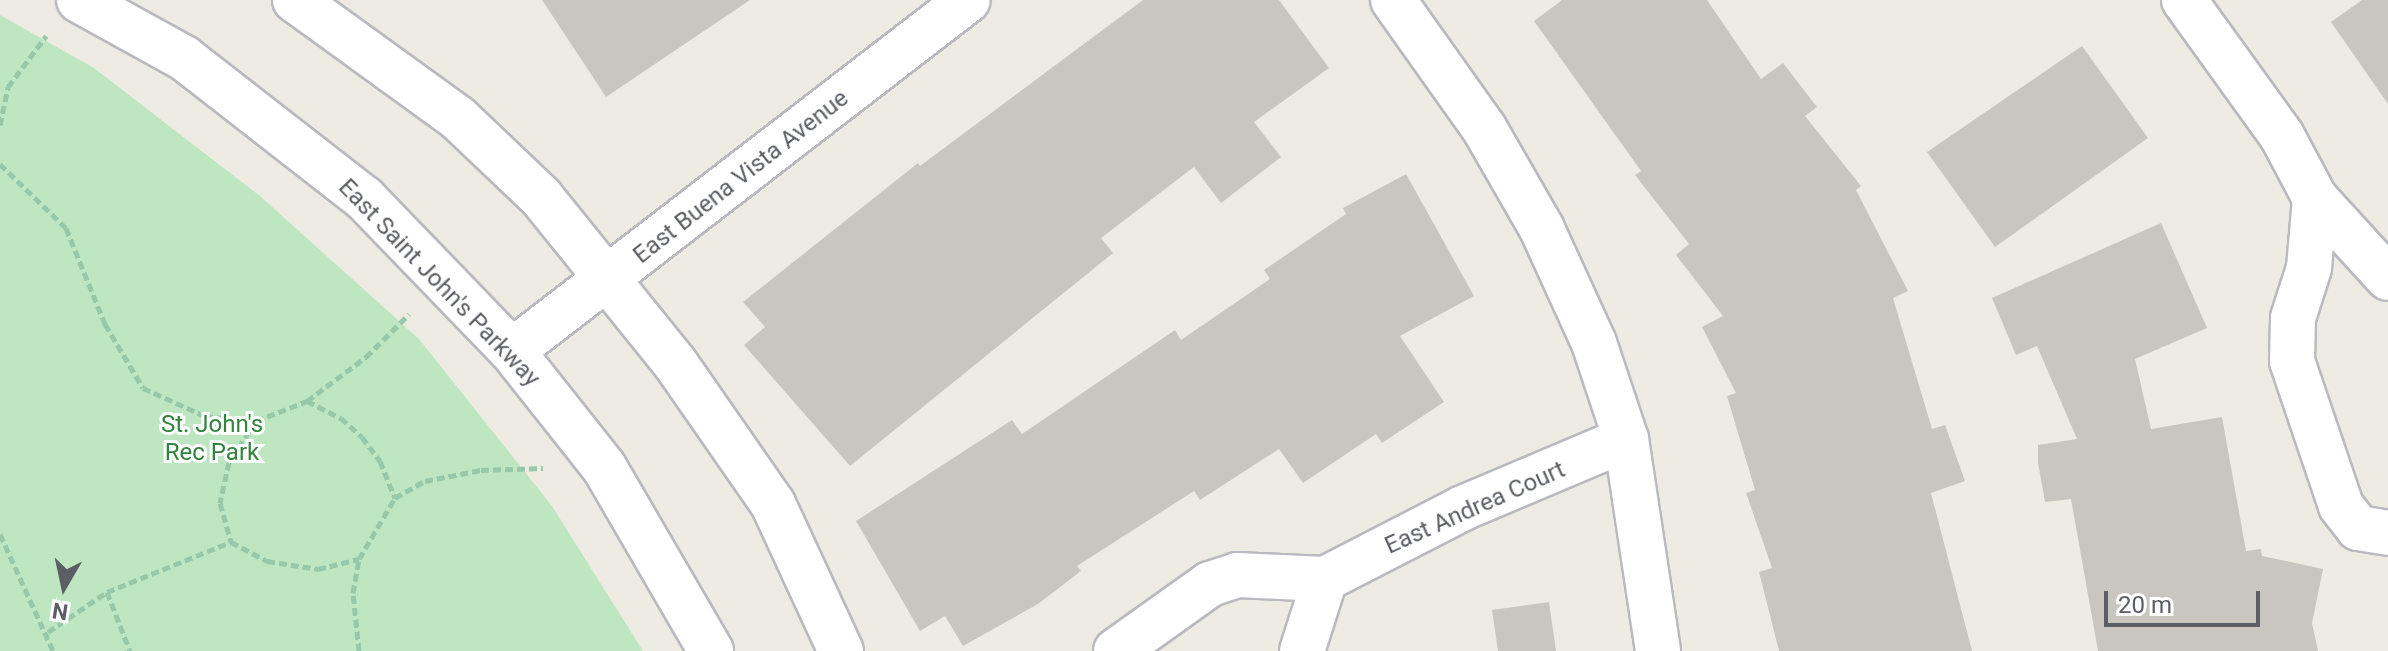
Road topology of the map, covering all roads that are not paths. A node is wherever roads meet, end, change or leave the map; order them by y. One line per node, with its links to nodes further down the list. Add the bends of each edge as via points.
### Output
1 (295, 0): 8 (street, via 458,118 541,197)
2 (968, 0): 8 (street, East Buena Vista Avenue)
3 (1393, 0): 10 (street, via 1484,128 1542,229 1594,343)
4 (2184, 0): 6 (street, via 2282,136)
5 (67, 12): 9 (street, East Saint John's Parkway, via 184,58 364,198)
6 (2315, 198): 7 (street); 11 (street, via 2309,268 2293,318 2292,361 2341,506 2358,528)
7 (2388, 278)
8 (609, 280): 9 (street, East Buena Vista Avenue); 14 (street, via 675,363 773,504)
9 (512, 351): 13 (street, East Saint John's Parkway, via 604,467)
10 (1626, 439): 12 (street, East Andrea Court, via 1463,508); 17 (street)
11 (2388, 533)
12 (1325, 579): 15 (street, East Andrea Court, via 1237,575 1210,584); 16 (street)
13 (711, 651)
14 (841, 651)
15 (1116, 651)
16 (1302, 651)
17 (1658, 651)

